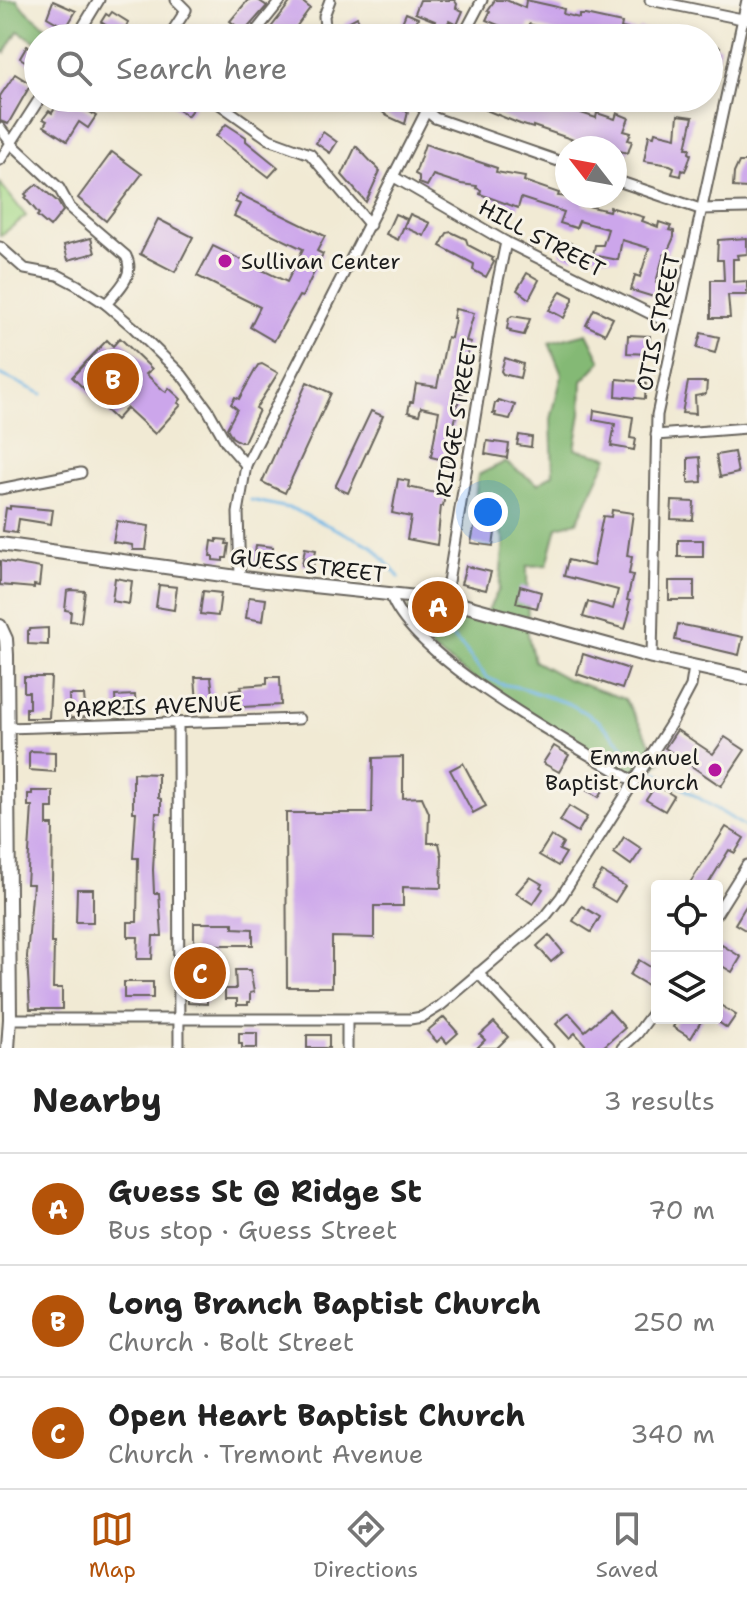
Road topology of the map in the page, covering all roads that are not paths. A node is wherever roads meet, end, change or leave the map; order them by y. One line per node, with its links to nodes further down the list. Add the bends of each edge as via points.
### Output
1 (176, 0): 10 (street, via 186,10)
2 (281, 0): 11 (street)
3 (330, 0): 12 (street)
4 (482, 0): 13 (street)
5 (650, 0): 8 (street)
6 (747, 0): 8 (street, OTIS STREET)
7 (95, 2): 9 (street)
8 (745, 20): 24 (street, OTIS STREET)
9 (83, 24)
10 (177, 24)
11 (262, 24)
12 (325, 24)
13 (469, 24)
14 (31, 112): 18 (street)
15 (231, 112): 25 (street, via 269,139 310,154)
16 (427, 112): 20 (street); 21 (street)
17 (0, 128): 18 (street)
18 (12, 144): 19 (street); 28 (street, via 59,188 70,208 126,256 128,276)
19 (0, 160)
20 (555, 160)
21 (394, 177): 25 (street); 26 (street, HILL STREET)
22 (627, 184): 24 (street)
23 (747, 208): 24 (street)
24 (700, 209): 29 (street, OTIS STREET)
25 (370, 225): 32 (street)
26 (506, 242): 29 (street, HILL STREET); 38 (street, RIDGE STREET)
27 (0, 247): 28 (street, via 25,269 58,275)
28 (106, 304): 32 (street, via 182,375)
29 (675, 326): 31 (street, OTIS STREET)
30 (747, 428): 31 (street)
31 (656, 435): 40 (street, OTIS STREET)
32 (246, 465): 36 (street, via 238,513)
33 (81, 473): 34 (street)
34 (0, 489)
35 (0, 544): 36 (street, GUESS STREET)
36 (240, 576): 37 (street, GUESS STREET)
37 (391, 596): 38 (street, GUESS STREET); 46 (street, via 399,615 471,680)
38 (445, 600): 40 (street, GUESS STREET)
39 (0, 626): 45 (street, via 6,639)
40 (652, 657): 41 (street, GUESS STREET)
41 (694, 667): 42 (street, GUESS STREET); 46 (street, via 691,686)
42 (747, 678)
43 (299, 719): 44 (street, PARRIS AVENUE)
44 (178, 723): 45 (street, PARRIS AVENUE); 52 (street)
45 (7, 728): 51 (street)
46 (633, 781): 49 (street, via 545,917)
47 (747, 865): 48 (street)
48 (723, 903)
49 (478, 973): 53 (street, via 422,1017); 57 (street)
50 (651, 1015): 58 (street)
51 (10, 1019): 52 (street); 54 (street)
52 (179, 1019): 53 (street); 55 (street)
53 (347, 1020): 56 (street)
54 (8, 1048)
55 (179, 1048)
56 (347, 1048)
57 (548, 1048)
58 (622, 1048)

